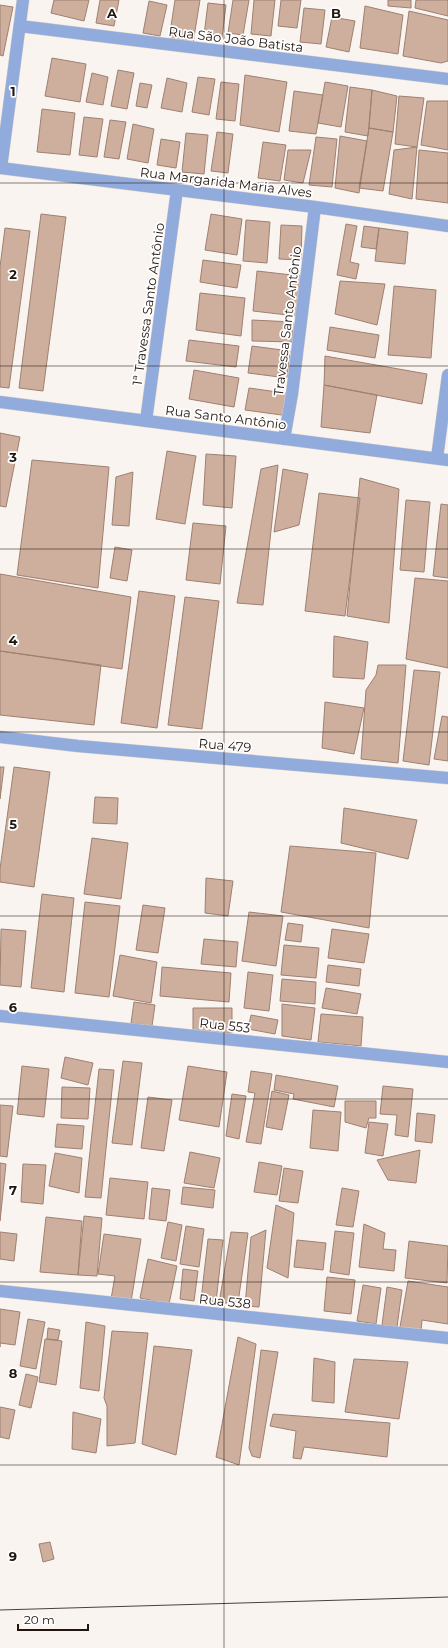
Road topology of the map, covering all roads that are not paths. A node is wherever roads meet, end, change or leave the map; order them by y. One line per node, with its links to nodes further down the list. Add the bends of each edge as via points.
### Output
1 (24, 0): 2 (street)
2 (20, 26): 3 (street, Rua São João Batista); 4 (street)
3 (448, 79)
4 (1, 168): 5 (street, Rua Margarida Maria Alves)
5 (177, 190): 6 (street, Rua Margarida Maria Alves); 10 (street, 1ª Travessa Santo Antônio)
6 (315, 207): 7 (street, Rua Margarida Maria Alves); 11 (street, Travessa Santo Antônio)
7 (448, 226)
8 (448, 375): 12 (street)
9 (0, 402): 10 (street, Rua Santo Antônio)
10 (146, 421): 11 (street, Rua Santo Antônio)
11 (284, 439): 12 (street, Rua Santo Antônio)
12 (443, 459)
13 (0, 737): 14 (street, Rua 479)
14 (448, 778)
15 (0, 1016): 16 (street, Rua 553)
16 (448, 1062)
17 (0, 1291): 18 (street, Rua 538)
18 (448, 1338)

